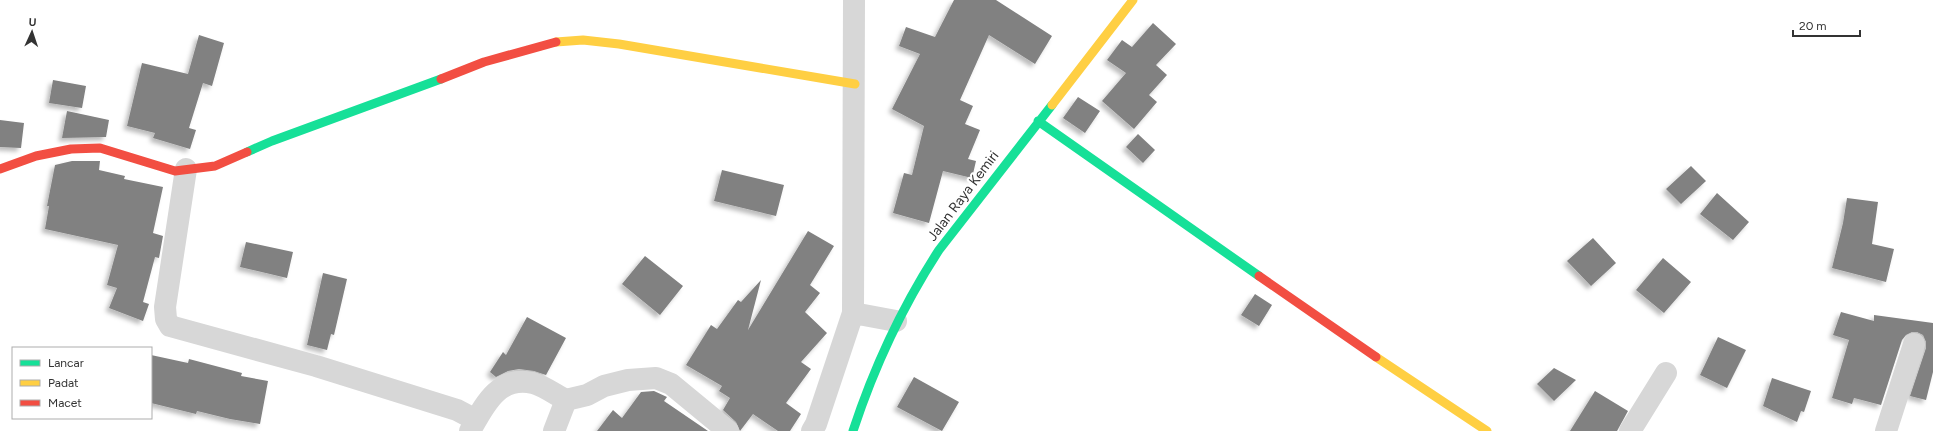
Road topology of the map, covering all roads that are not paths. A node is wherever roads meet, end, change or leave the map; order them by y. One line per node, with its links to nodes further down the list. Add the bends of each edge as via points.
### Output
1 (854, 0): 3 (street)
2 (1133, 0): 4 (street, Jalan Raya Kemiri)
3 (855, 84): 6 (street, via 619,44 583,40 552,42 484,62 272,141 215,166); 7 (street)
4 (1038, 120): 8 (street, Jalan Raya Kemiri, via 939,250 914,287); 17 (street, via 1406,378)
5 (0, 169): 6 (street, via 36,156 70,149 100,148 175,171)
6 (186, 170): 12 (street, via 165,307 166,319 170,326 316,366 458,410)
7 (863, 314): 8 (street); 15 (street)
8 (896, 321): 16 (street, Jalan Raya Kemiri, via 864,396)
9 (1914, 344): 19 (street)
10 (1666, 373): 18 (street)
11 (566, 400): 12 (street, via 534,384 512,384 498,389 490,397); 13 (street); 14 (street, via 628,380 656,378 671,384)
12 (473, 425)
13 (554, 431)
14 (728, 431)
15 (812, 431)
16 (853, 431)
17 (1487, 431)
18 (1630, 431)
19 (1886, 431)

